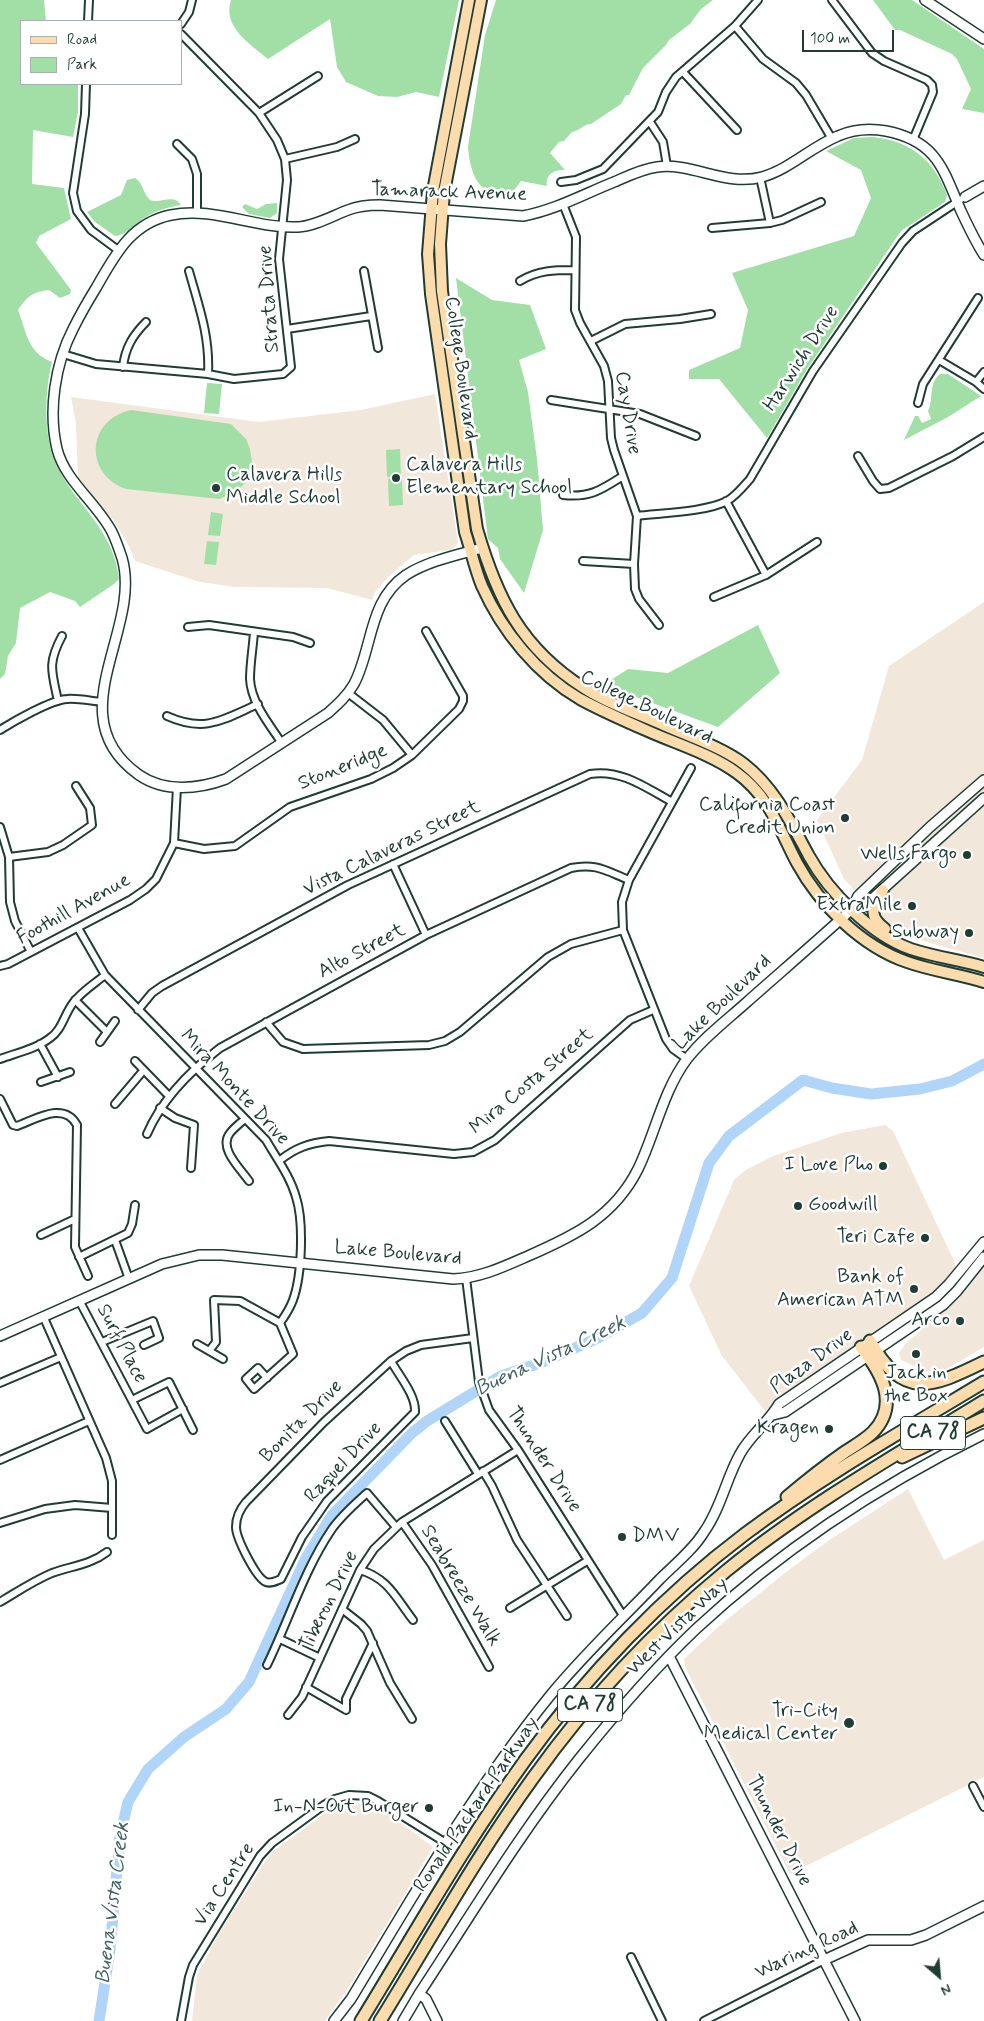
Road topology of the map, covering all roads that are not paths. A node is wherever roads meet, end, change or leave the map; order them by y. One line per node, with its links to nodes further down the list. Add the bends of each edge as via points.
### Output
1 (88, 0): 8 (street)
2 (192, 0): 9 (street)
3 (469, 0): 31 (main road, College Boulevard)
4 (481, 0): 32 (main road, College Boulevard)
5 (758, 0): 10 (street)
6 (832, 0): 21 (street, via 872,53 932,85 933,92)
7 (925, 0): 12 (main road)
8 (88, 20)
9 (182, 22)
10 (735, 26): 13 (street); 19 (street, via 763,59 796,83)
11 (182, 35): 16 (street, Strata Drive)
12 (984, 40)
13 (683, 72): 17 (street, via 666,92); 18 (street)
14 (318, 76): 16 (street)
15 (86, 85): 37 (street, via 73,194 77,211 91,230)
16 (259, 114): 23 (street, Strata Drive, via 277,140)
17 (650, 122): 24 (street, via 663,142); 26 (street, via 603,169 576,180)
18 (737, 130)
19 (832, 138): 21 (main road, Tamarack Avenue, via 872,129); 25 (main road, Tamarack Avenue, via 777,171)
20 (355, 139): 23 (street)
21 (913, 140): 28 (main road, Tamarack Avenue, via 925,147 939,163)
22 (177, 144): 33 (street, via 192,159 197,174)
23 (285, 160): 35 (street, Strata Drive)
24 (667, 166): 25 (main road, Tamarack Avenue, via 729,179); 30 (main road, Tamarack Avenue, via 641,171)
25 (760, 177): 34 (street)
26 (561, 182)
27 (984, 186): 28 (main road, Harwich Drive)
28 (961, 200): 38 (main road, Tamarack Avenue); 65 (street, Harwich Drive, via 913,231 902,243 813,371 750,479)
29 (821, 202): 34 (street)
30 (563, 204): 32 (main road, Tamarack Avenue, via 523,216); 39 (street, Cay Drive, via 576,237)
31 (431, 209): 32 (main road, Tamarack Avenue); 35 (main road, Tamarack Avenue, via 365,205 308,225); 69 (main road, College Boulevard, via 428,254 431,294 465,532)
32 (442, 210): 68 (main road, College Boulevard, via 442,291)
33 (196, 212): 35 (main road, Tamarack Avenue); 37 (main road, Tamarack Avenue, via 173,214 151,222 134,233)
34 (770, 223): 36 (street)
35 (282, 226): 47 (street, Strata Drive, via 279,259)
36 (712, 228)
37 (118, 250): 50 (main road, Tamarack Avenue, via 72,330)
38 (984, 255)
39 (575, 270): 42 (street, via 546,271); 48 (street, Cay Drive, via 575,310)
40 (189, 271): 54 (street, via 209,347)
41 (364, 271): 45 (street)
42 (520, 281)
43 (978, 298): 51 (street)
44 (711, 314): 48 (street, via 625,324)
45 (371, 316): 47 (street); 49 (street)
46 (146, 322): 52 (street, via 134,333)
47 (287, 329): 54 (street, Strata Drive, via 292,362 283,374 243,379)
48 (591, 341): 59 (street, Cay Drive, via 604,366)
49 (378, 348)
50 (63, 354): 52 (street, Strata Drive, via 96,364); 82 (main road, Tamarack Avenue, via 54,407 57,450 67,470 111,530 123,562 124,598)
51 (939, 360): 55 (street); 58 (street, via 923,384)
52 (123, 367): 54 (street, Strata Drive)
53 (984, 372): 55 (street)
54 (208, 374)
55 (976, 382): 56 (street)
56 (984, 389)
57 (551, 400): 59 (street)
58 (918, 403)
59 (610, 409): 60 (street, via 640,414); 63 (street, Cay Drive, via 611,438)
60 (696, 436)
61 (984, 437): 62 (street, via 890,488 880,488)
62 (858, 456)
63 (623, 476): 64 (street, via 592,494 578,497); 66 (street, Cay Drive)
64 (563, 495)
65 (726, 501): 66 (street, Harwich Drive, via 703,508); 72 (street)
66 (637, 516): 71 (street, Cay Drive)
67 (817, 542): 72 (street)
68 (482, 548): 69 (main road, Tamarack Avenue); 95 (main road, College Boulevard, via 493,581 507,608 521,630 548,660 584,688 743,763 772,792)
69 (471, 551): 80 (main road, Tamarack Avenue, via 418,568 392,588 380,604 359,672); 92 (main road, College Boulevard, via 482,586 496,614 539,668 578,698 610,715 718,761)
70 (583, 561): 71 (street)
71 (634, 564): 74 (street, Cay Drive, via 635,590)
72 (766, 575): 73 (street)
73 (714, 597)
74 (659, 625)
75 (188, 627): 76 (street, via 209,625)
76 (254, 632): 79 (street, via 293,637); 83 (street, via 250,680)
77 (426, 632): 87 (street, Stoneridge, via 463,696 463,702)
78 (62, 636): 81 (street, via 51,667)
79 (310, 643)
80 (348, 693): 86 (main road, Tamarack Avenue, via 328,712); 87 (street, via 383,720)
81 (58, 701): 82 (street); 85 (street)
82 (102, 702): 91 (main road, Tamarack Avenue, via 103,720 110,742 120,756 142,777 159,785)
83 (258, 704): 84 (street, via 216,722 195,725); 86 (street)
84 (167, 716)
85 (0, 730)
86 (281, 742): 91 (main road, Tamarack Avenue, via 226,778 208,785)
87 (412, 755): 97 (street, Stoneridge, via 371,779 290,807 235,846 204,849)
88 (691, 768): 94 (street)
89 (984, 780): 102 (main road, via 858,896)
90 (76, 786): 98 (street, via 90,808 92,825 48,852)
91 (177, 787): 97 (street, Foothill Avenue)
92 (762, 796): 95 (main road, via 767,796 778,810); 103 (main road, College Boulevard, via 810,884)
93 (984, 798): 101 (main road)
94 (672, 802): 99 (street, Vista Calaveras Street, via 614,773 590,774); 100 (street)
95 (783, 809): 102 (main road, College Boulevard, via 820,875)
96 (0, 828): 98 (street)
97 (174, 843): 104 (street, Foothill Avenue, via 156,879 146,889)
98 (9, 857): 108 (street, via 10,902 15,921)
99 (393, 864): 106 (street); 114 (street, Vista Calaveras Street, via 162,986)
100 (629, 880): 105 (street, via 622,902); 106 (street, Alto Street, via 587,865 571,868)
101 (882, 890): 102 (main road, via 863,907); 107 (main road, via 873,911 874,917 878,924)
102 (852, 909): 103 (main road, Lake Boulevard); 107 (main road, College Boulevard, via 882,935)
103 (841, 920): 112 (main road, College Boulevard, via 874,946 907,962); 122 (main road, Lake Boulevard, via 713,1032)
104 (78, 928): 108 (street, Foothill Avenue); 111 (street, Mira Monte Drive)
105 (622, 930): 115 (street); 117 (street, via 571,944 548,957 460,1032 445,1041 428,1045 302,1049 283,1042)
106 (426, 935): 117 (street, Alto Street)
107 (914, 950): 110 (main road, College Boulevard)
108 (31, 952): 109 (street, Foothill Avenue)
109 (0, 966)
110 (984, 967)
111 (105, 975): 113 (street); 114 (street, Mira Monte Drive)
112 (982, 979)
113 (75, 1000): 118 (street); 120 (street, via 57,1032)
114 (138, 1010): 124 (street, Mira Monte Drive)
115 (653, 1010): 122 (street, via 666,1039); 135 (street, Mira Costa Street, via 630,1020 495,1140 473,1152 454,1154 329,1141 310,1143)
116 (115, 1021): 118 (street)
117 (266, 1022): 124 (street, Alto Street, via 220,1048)
118 (106, 1031): 119 (street)
119 (100, 1042)
120 (40, 1044): 121 (street); 127 (street)
121 (0, 1059)
122 (687, 1059): 147 (main road, Lake Boulevard, via 670,1089 638,1169 613,1205 587,1227 566,1239 498,1270)
123 (135, 1061): 125 (street)
124 (196, 1069): 129 (street, Alto Street); 133 (street, Mira Monte Drive)
125 (143, 1071): 129 (street); 131 (street)
126 (70, 1072): 127 (street)
127 (58, 1077): 128 (street)
128 (41, 1082)
129 (169, 1096): 132 (street, Alto Street)
130 (0, 1099): 139 (street, via 16,1126 51,1113 72,1117 77,1125)
131 (115, 1104)
132 (160, 1108): 134 (street, Alto Street); 136 (street, via 194,1125)
133 (245, 1119): 135 (street, Mira Monte Drive, via 266,1140); 137 (street, via 230,1133 226,1149)
134 (147, 1134)
135 (279, 1161): 145 (street, Mira Monte Drive, via 286,1171 299,1208 302,1227)
136 (191, 1168)
137 (249, 1181)
138 (135, 1205): 141 (street, via 128,1233)
139 (75, 1219): 140 (street); 143 (street, via 75,1247)
140 (41, 1235)
141 (115, 1240): 143 (street); 148 (street)
142 (984, 1242): 157 (main road, Plaza Drive, via 936,1297)
143 (79, 1257): 146 (street)
144 (984, 1257): 157 (main road, Plaza Drive, via 943,1305)
145 (299, 1263): 147 (main road, Lake Boulevard); 148 (main road, Lake Boulevard, via 199,1255 162,1264); 151 (street, Mira Monte Drive, via 293,1301)
146 (88, 1276)
147 (466, 1278): 153 (street, Thunder Drive)
148 (129, 1280): 149 (main road, Lake Boulevard)
149 (80, 1302): 150 (main road, Lake Boulevard); 154 (street, Surf Place)
150 (44, 1318): 152 (main road, Lake Boulevard); 159 (street)
151 (280, 1322): 158 (street, via 240,1302 214,1300 216,1342); 163 (street, via 293,1354)
152 (0, 1336)
153 (473, 1338): 161 (street, Bonita Drive, via 421,1345); 174 (street, Thunder Drive, via 480,1382 489,1410)
154 (102, 1342): 156 (street, via 153,1321 159,1338); 166 (street, Surf Place)
155 (197, 1344): 158 (street)
156 (144, 1345)
157 (868, 1348): 162 (highway, via 891,1371 918,1384 941,1381); 182 (highway, via 887,1398 886,1411 879,1424); 193 (main road, Plaza Drive, via 779,1404 740,1452 718,1508 703,1534)
158 (210, 1351): 160 (street)
159 (61, 1357): 165 (street); 170 (street)
160 (223, 1359)
161 (391, 1362): 187 (street, Raquel Drive, via 412,1398 414,1412 328,1500 302,1537 285,1574); 187 (street, Bonita Drive, via 324,1422 239,1511 238,1536 256,1573)
162 (984, 1362)
163 (266, 1378)
164 (984, 1382): 182 (highway, Ronald Packard Parkway / CA 78, via 820,1481)
165 (0, 1383)
166 (132, 1400): 168 (street, Surf Place, via 169,1382); 168 (street, Surf Place, via 146,1429)
167 (984, 1401): 176 (highway, Ronald Packard Parkway / CA 78)
168 (183, 1409): 172 (street)
169 (984, 1418): 176 (highway, via 913,1454)
170 (89, 1421): 175 (street); 178 (street, via 106,1458 112,1481)
171 (445, 1421): 177 (street)
172 (193, 1430)
173 (984, 1434): 197 (main road, West Vista Way, via 842,1514 745,1586)
174 (518, 1450): 177 (street, Tiberon Drive); 185 (street, Thunder Drive)
175 (0, 1460)
176 (881, 1464): 215 (highway, Ronald Packard Parkway / CA 78, via 800,1514 725,1572 665,1626 609,1684 554,1750 510,1812)
177 (480, 1473): 179 (street, Tiberon Drive); 188 (street, via 492,1486 517,1540)
178 (112, 1508): 180 (street, via 74,1504); 183 (street)
179 (402, 1522): 181 (street, Tiberon Drive); 200 (street, Seabreeze Walk, via 432,1565)
180 (0, 1523)
181 (396, 1527): 186 (street, Tiberon Drive, via 374,1549); 195 (street, via 367,1493 333,1527 319,1550)
182 (744, 1534): 214 (highway, Ronald Packard Parkway / CA 78, via 638,1629 560,1716 492,1809)
183 (112, 1535)
184 (107, 1552): 189 (street, via 91,1562 35,1581)
185 (587, 1561): 188 (street); 193 (street, Thunder Drive)
186 (360, 1570): 191 (street, Tiberon Drive); 194 (street, via 382,1580)
187 (270, 1583)
188 (547, 1584): 190 (street); 192 (street)
189 (0, 1602)
190 (510, 1608)
191 (342, 1609): 196 (street, via 362,1624); 198 (street, Tiberon Drive)
192 (567, 1616)
193 (624, 1617): 206 (main road, Plaza Drive, via 527,1724)
194 (413, 1620)
195 (280, 1639): 198 (street); 199 (street)
196 (373, 1643): 201 (street, via 346,1699 346,1710); 203 (street, via 385,1672)
197 (669, 1656): 209 (main road, Thunder Drive); 210 (main road, West Vista Way, via 579,1760 542,1809)
198 (320, 1658): 201 (street, Tiberon Drive)
199 (268, 1665)
200 (489, 1667)
201 (306, 1687): 202 (street, Tiberon Drive)
202 (288, 1714)
203 (412, 1719)
204 (973, 1786): 205 (street)
205 (984, 1807)
206 (446, 1843): 212 (street, Via Centre, via 368,1796 349,1795 324,1805 272,1843 260,1856 193,1965); 213 (main road, Plaza Drive, via 351,2000)
207 (984, 1906): 209 (main road, Waring Road, via 926,1935 911,1940 868,1940)
208 (631, 1957): 218 (street)
209 (824, 1960): 211 (street, Waring Road); 220 (main road, Thunder Drive)
210 (418, 1994): 216 (main road, West Vista Way); 217 (main road, via 426,1999)
211 (717, 2018): 219 (street, Waring Road)
212 (181, 2021)
213 (334, 2021)
214 (361, 2021)
215 (380, 2021)
216 (402, 2021)
217 (437, 2021)
218 (662, 2021)
219 (704, 2021)
220 (855, 2021)

